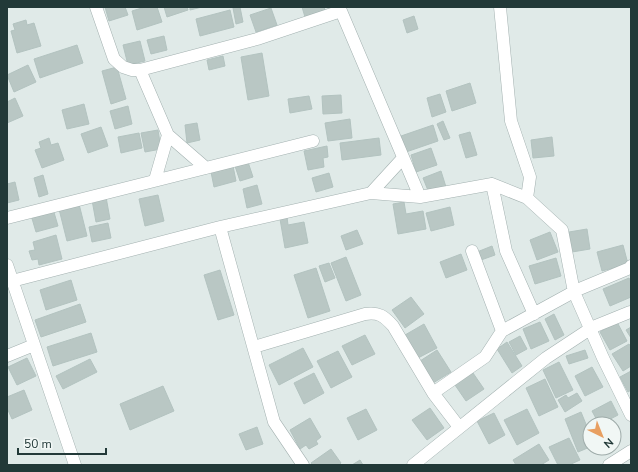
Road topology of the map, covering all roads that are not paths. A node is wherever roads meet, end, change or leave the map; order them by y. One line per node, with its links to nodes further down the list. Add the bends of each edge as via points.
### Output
1 (96, 7): 3 (street, via 114,59 123,67)
2 (500, 7): 12 (street, via 510,121 530,177)
3 (140, 70): 4 (street); 6 (street, via 257,40 341,11)
4 (168, 135): 7 (street); 8 (street)
5 (313, 141): 7 (street)
6 (403, 158): 10 (street); 11 (street)
7 (206, 168): 8 (street)
8 (155, 180): 13 (street)
9 (492, 184): 11 (street); 12 (street); 21 (street, via 506,251)
10 (371, 193): 11 (street); 14 (street)
11 (420, 197)
12 (527, 198): 19 (street, via 562,230)
13 (7, 218)
14 (220, 227): 18 (street); 25 (street)
15 (472, 251): 23 (street)
16 (7, 265): 18 (street)
17 (631, 266): 19 (street)
18 (12, 281): 24 (street)
19 (574, 292): 21 (street); 22 (street)
20 (630, 312): 22 (street)
21 (534, 314): 23 (street)
22 (590, 329): 28 (street); 29 (street, via 546,358)
23 (502, 331): 27 (street, via 485,357)
24 (34, 345): 26 (street); 31 (street)
25 (254, 347): 27 (street, via 365,314 378,314 393,326); 32 (street, via 274,422)
26 (7, 356)
27 (433, 393): 29 (street)
28 (631, 415)
29 (460, 427): 33 (street)
30 (631, 451): 34 (street)
31 (75, 465)
32 (303, 465)
33 (413, 465)
34 (609, 465)

